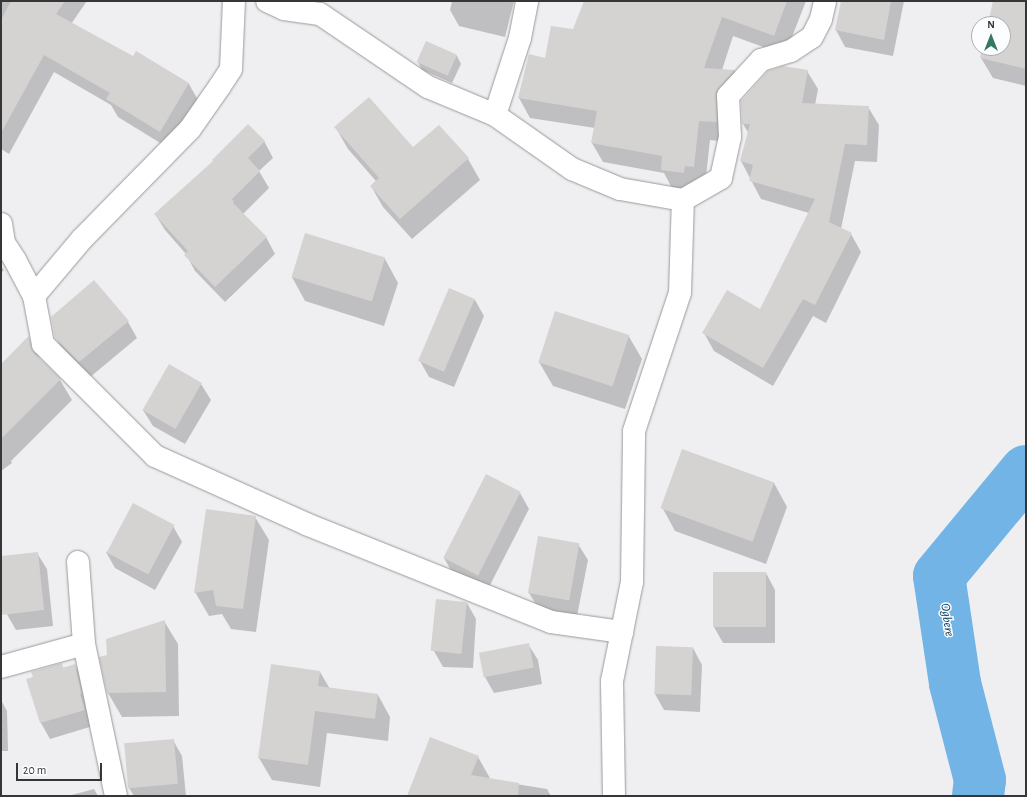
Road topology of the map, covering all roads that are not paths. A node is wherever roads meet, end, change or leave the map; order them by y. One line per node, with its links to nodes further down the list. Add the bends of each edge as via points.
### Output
1 (234, 1): 8 (street, via 231,69 220,86 190,129 82,239)
2 (267, 1): 5 (street, via 284,10 320,14 428,87)
3 (527, 1): 5 (street, via 520,38)
4 (825, 1): 6 (street, via 821,19 812,37 791,50 760,60 728,96 730,137 721,178)
5 (495, 116): 6 (street, via 572,169 620,188)
6 (683, 200): 10 (street, via 680,293 634,431 632,582)
7 (1, 224): 8 (street, via 4,243)
8 (34, 296): 10 (street, via 43,344 155,456 306,524 551,622)
9 (78, 562): 11 (street)
10 (622, 632): 14 (street, via 612,681)
11 (84, 644): 12 (street); 13 (street)
12 (1, 667)
13 (116, 796)
14 (614, 796)

